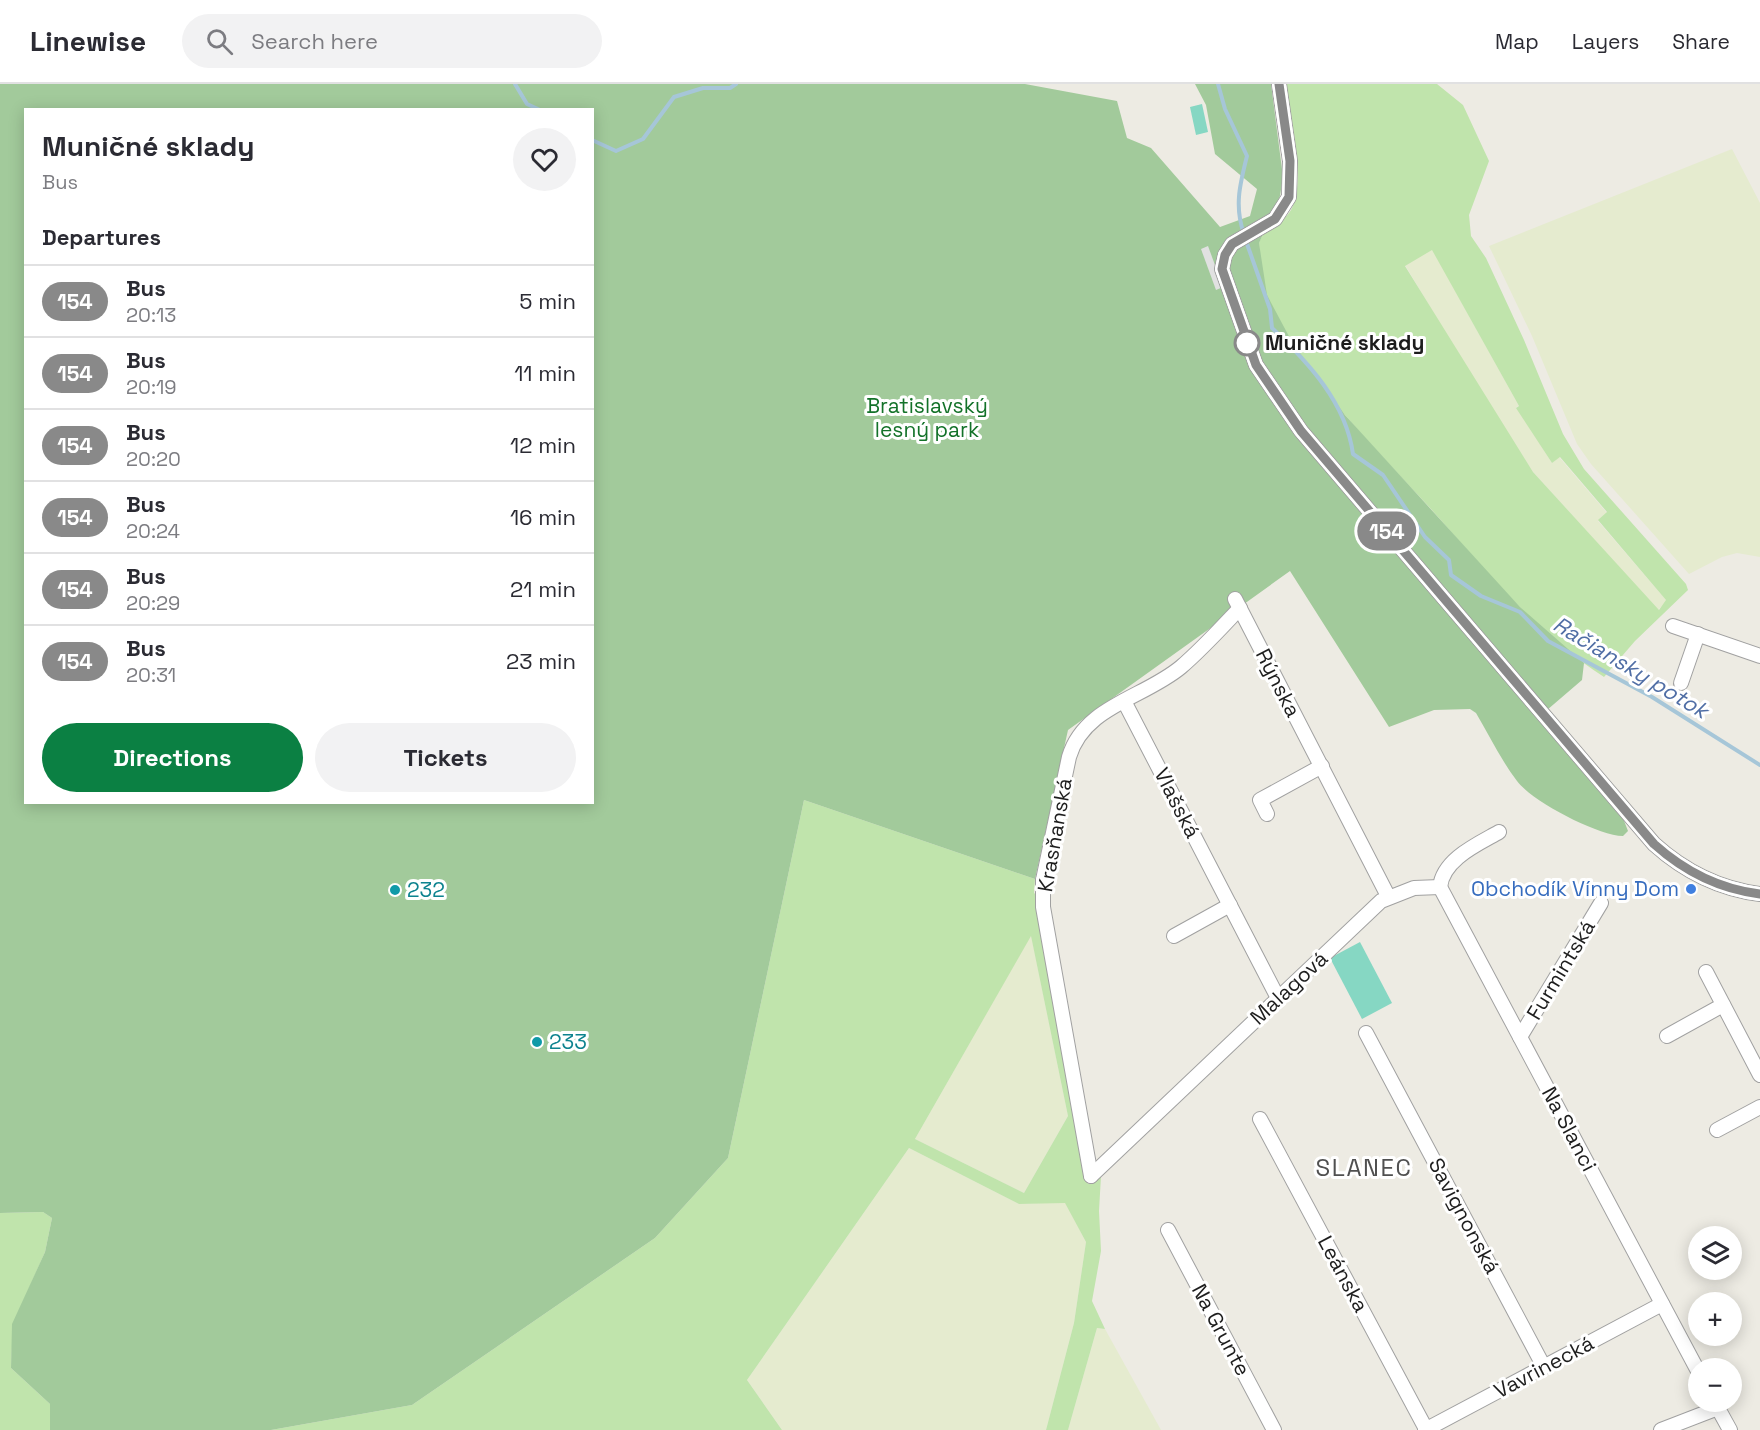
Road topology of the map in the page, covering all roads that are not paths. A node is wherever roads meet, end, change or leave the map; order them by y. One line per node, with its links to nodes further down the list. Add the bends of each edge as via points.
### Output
1 (1279, 84): 12 (street, via 1290,187 1281,214 1238,239 1225,255 1222,269 1256,365 1301,431 1654,844 1701,877)
2 (1238, 604): 7 (street, Krasňanská, via 1180,667); 8 (street, Rýnska)
3 (1674, 626): 4 (street)
4 (1698, 634): 5 (street); 6 (street)
5 (1760, 656)
6 (1681, 683)
7 (1124, 701): 15 (street, Vlašská); 27 (street, Krasňanská, via 1088,723 1076,738 1043,889 1044,914)
8 (1322, 766): 9 (street, via 1260,800); 13 (street, Rýnska)
9 (1267, 814)
10 (1499, 832): 11 (street, via 1466,850 1443,876)
11 (1440, 887): 13 (street, Malagová, via 1414,888); 22 (street, Na Slanci)
12 (1760, 894)
13 (1388, 896): 18 (street, Malagová)
14 (1601, 903): 22 (street, Furmintská)
15 (1230, 905): 16 (street); 18 (street, Vlašská)
16 (1174, 936)
17 (1706, 972): 19 (street)
18 (1278, 998): 27 (street, Malagová)
19 (1723, 1005): 21 (street); 23 (street)
20 (1366, 1033): 31 (street, Savignonská)
21 (1667, 1036)
22 (1520, 1037): 29 (street, Na Slanci)
23 (1760, 1075)
24 (1760, 1107): 26 (street)
25 (1260, 1119): 35 (street, Leánska)
26 (1717, 1130)
27 (1091, 1176)
28 (1168, 1230): 34 (street, Na Grunte)
29 (1662, 1304): 30 (street, Na Slanci); 31 (street, Vavrinecká)
30 (1691, 1358)
31 (1544, 1367): 35 (street, Vavrinecká)
32 (1701, 1412): 36 (street)
33 (1720, 1412): 37 (street)
34 (1274, 1430)
35 (1426, 1430)
36 (1661, 1430)
37 (1730, 1430)

